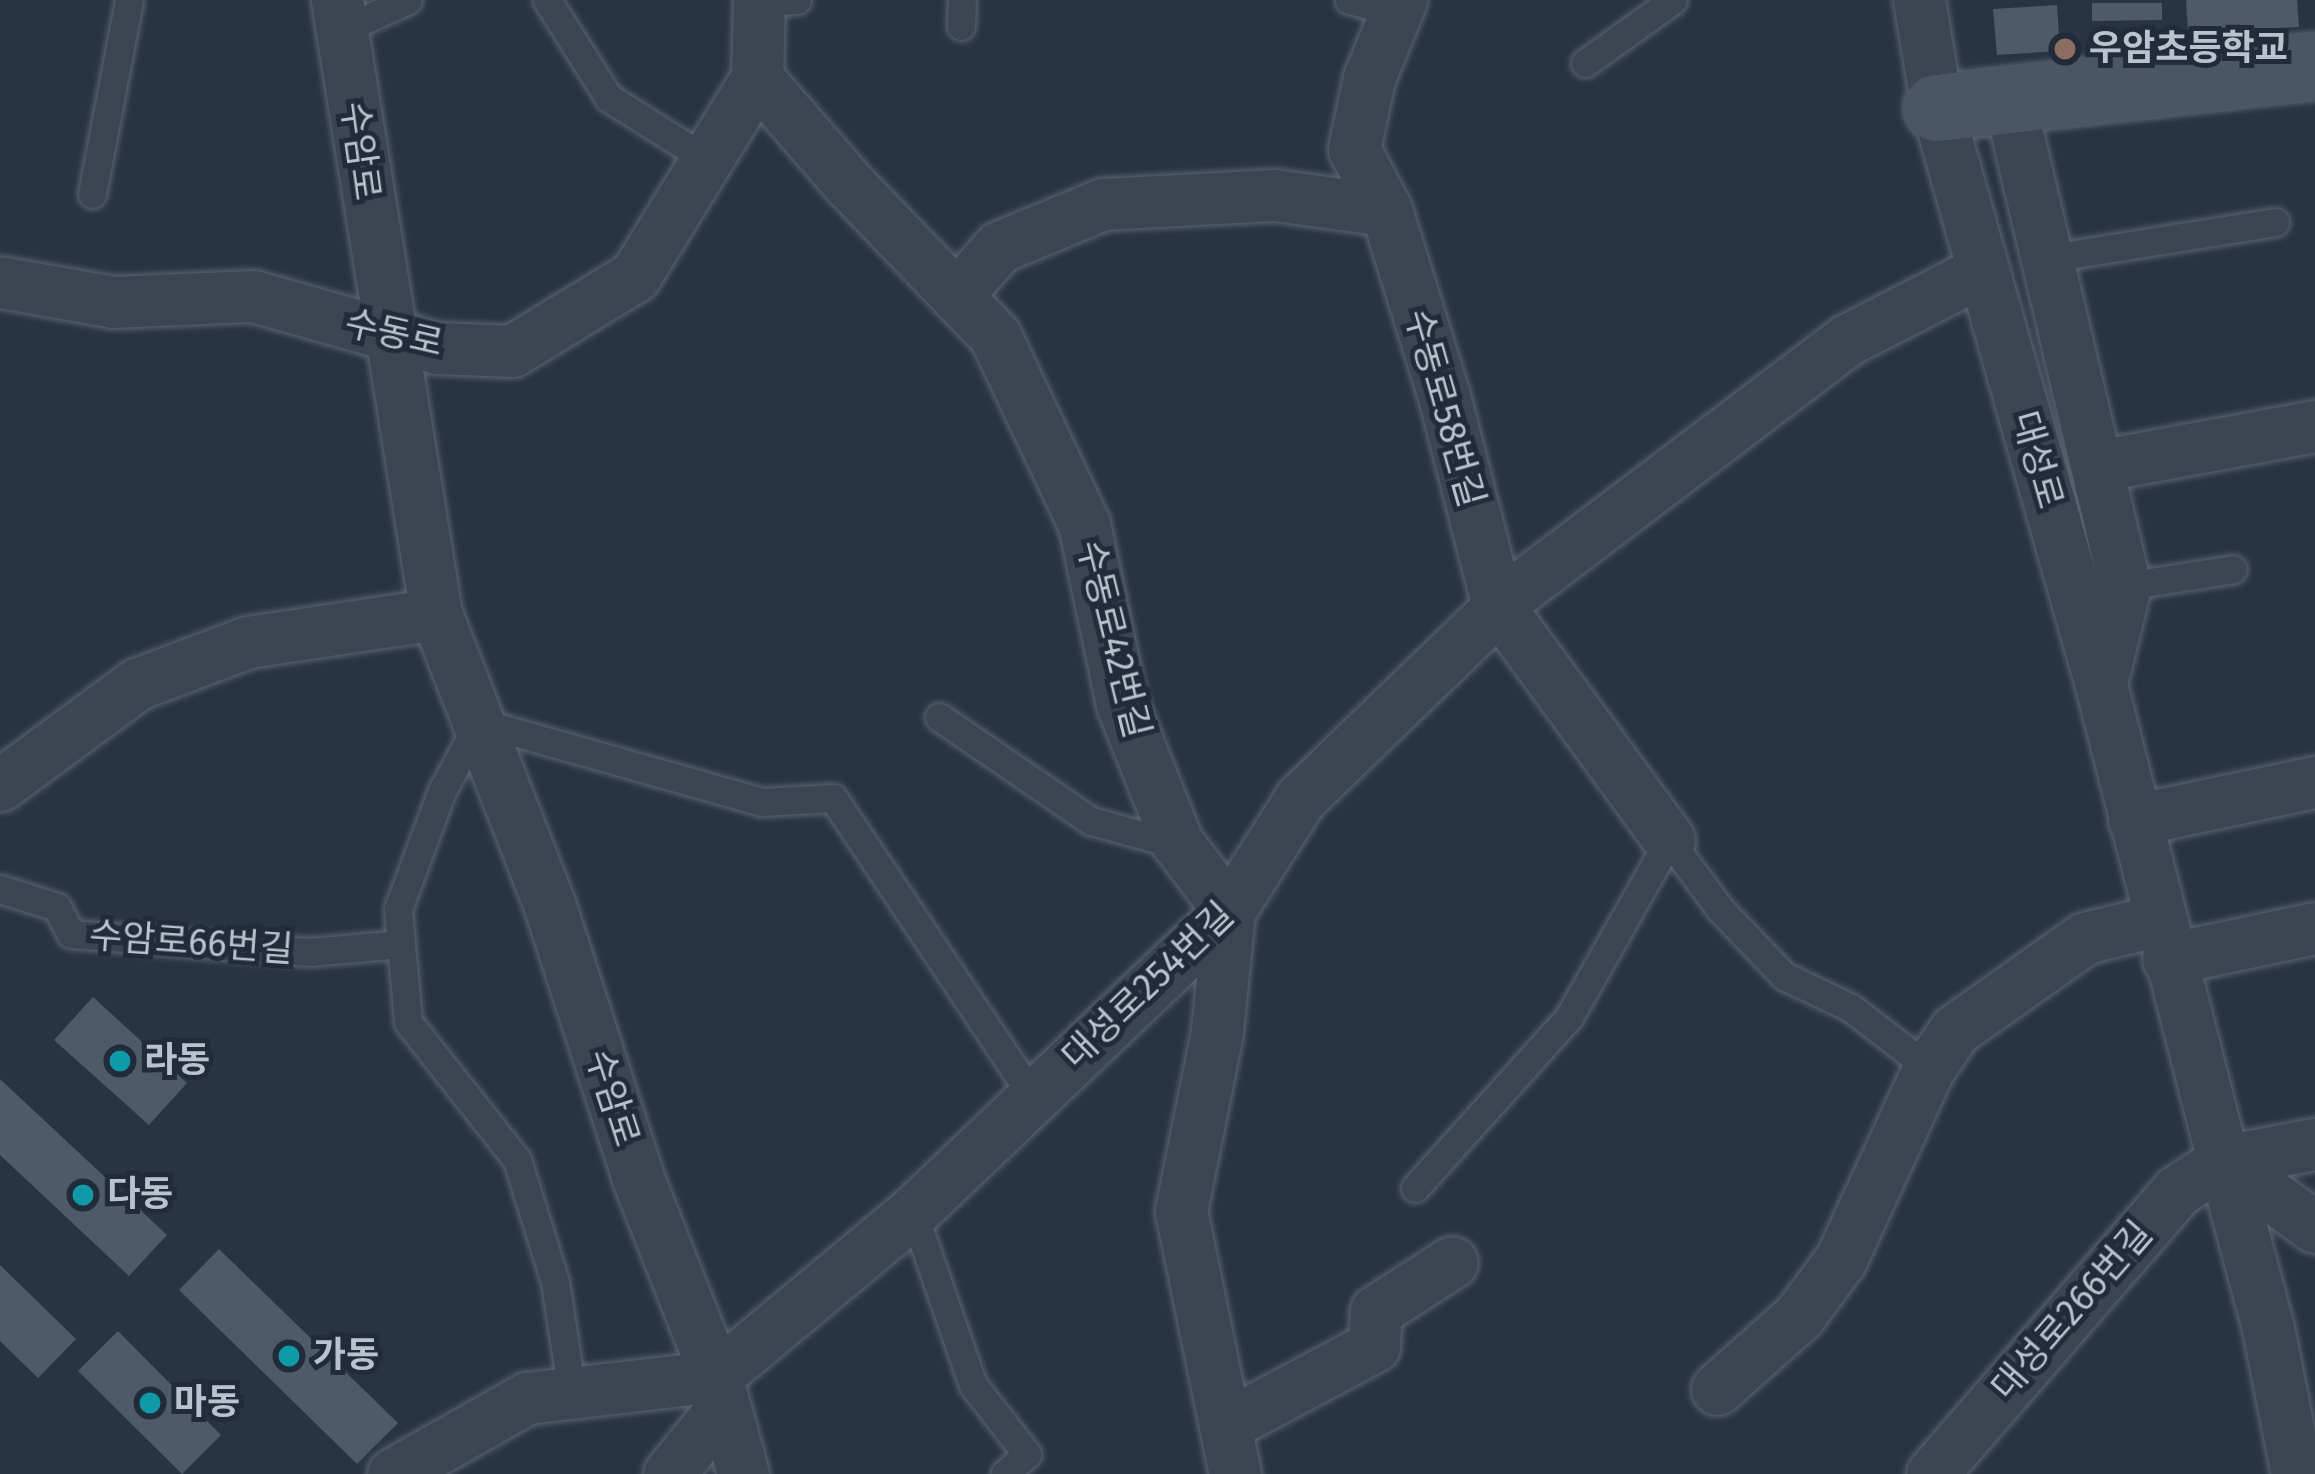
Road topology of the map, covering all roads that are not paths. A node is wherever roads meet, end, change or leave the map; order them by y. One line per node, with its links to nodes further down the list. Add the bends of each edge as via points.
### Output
1 (129, 0): 15 (lane)
2 (408, 0): 8 (lane)
3 (547, 0): 14 (lane, via 608,98)
4 (1673, 0): 9 (lane)
5 (1919, 0): 13 (street, 대성로)
6 (771, 1): 11 (street)
7 (1382, 4): 16 (street, 수동로58번길, via 1354,149)
8 (339, 15): 22 (street, 수암로)
9 (1585, 63)
10 (2315, 66): 12 (street)
11 (757, 78): 14 (street, 수동로); 21 (street, 수동로42번길)
12 (2009, 100): 13 (street); 18 (street)
13 (1936, 109): 19 (street, 대성로)
14 (706, 159): 22 (street, 수동로, via 635,276 512,351)
15 (92, 194)
16 (1386, 210): 21 (street, via 1274,195 1102,204 999,247); 27 (street, 수동로58번길)
17 (2275, 222): 18 (lane)
18 (2050, 258): 24 (street)
19 (1983, 270): 27 (street, 대성로254번길, via 1847,340); 29 (street, 대성로)
20 (0, 282): 22 (street, 수동로, via 112,302 253,296)
21 (956, 295): 36 (street, 수동로42번길, via 995,336 1084,524 1122,704)
22 (387, 337): 28 (street, 수암로)
23 (2315, 426): 24 (street)
24 (2097, 466): 26 (street)
25 (2233, 568): 26 (lane)
26 (2126, 586): 29 (street)
27 (1498, 606): 35 (street); 38 (street, 대성로254번길, via 1300,799)
28 (436, 614): 31 (street, 수암로); 33 (street, via 248,642 137,684)
29 (2101, 685): 34 (street, 대성로)
30 (939, 717): 36 (lane, via 1090,821)
31 (479, 722): 41 (lane, via 442,791 398,909); 43 (lane, 대성로254번길, via 762,802 833,798); 51 (street, 수암로)
32 (2315, 782): 34 (street)
33 (0, 785)
34 (2134, 820): 40 (street, 대성로)
35 (1669, 840): 42 (lane, via 1784,976 1851,1008); 46 (lane, via 1569,1018)
36 (1179, 845): 38 (street, 수동로42번길)
37 (0, 889): 41 (lane, 수암로66번길, via 57,907 71,934 310,952)
38 (1229, 911): 43 (street, 대성로254번길); 53 (street, via 1217,1032 1181,1211)
39 (2315, 928): 40 (street)
40 (2164, 939): 42 (street, via 2085,938 1955,1030); 45 (street, 대성로)
41 (401, 944): 52 (lane, via 408,1022 517,1160 555,1282)
42 (1929, 1068): 50 (street, via 1841,1258 1799,1316)
43 (1034, 1097): 47 (street, 대성로254번길)
44 (2315, 1144): 45 (street)
45 (2223, 1161): 48 (street); 58 (street, 대성로266번길, via 2177,1191); 59 (street, 대성로)
46 (1415, 1188)
47 (913, 1212): 51 (street, 대성로254번길); 57 (lane, via 974,1385 1027,1454)
48 (2315, 1227)
49 (1452, 1262): 53 (street, via 1376,1311 1374,1346)
50 (1717, 1389)
51 (720, 1391): 52 (street); 55 (street, 대성로254번길); 56 (street, 수암로)
52 (572, 1393): 54 (street, via 527,1397)
53 (1232, 1449)
54 (393, 1474)
55 (669, 1474)
56 (743, 1474)
57 (1004, 1474)
58 (1932, 1474)
59 (2297, 1474)

